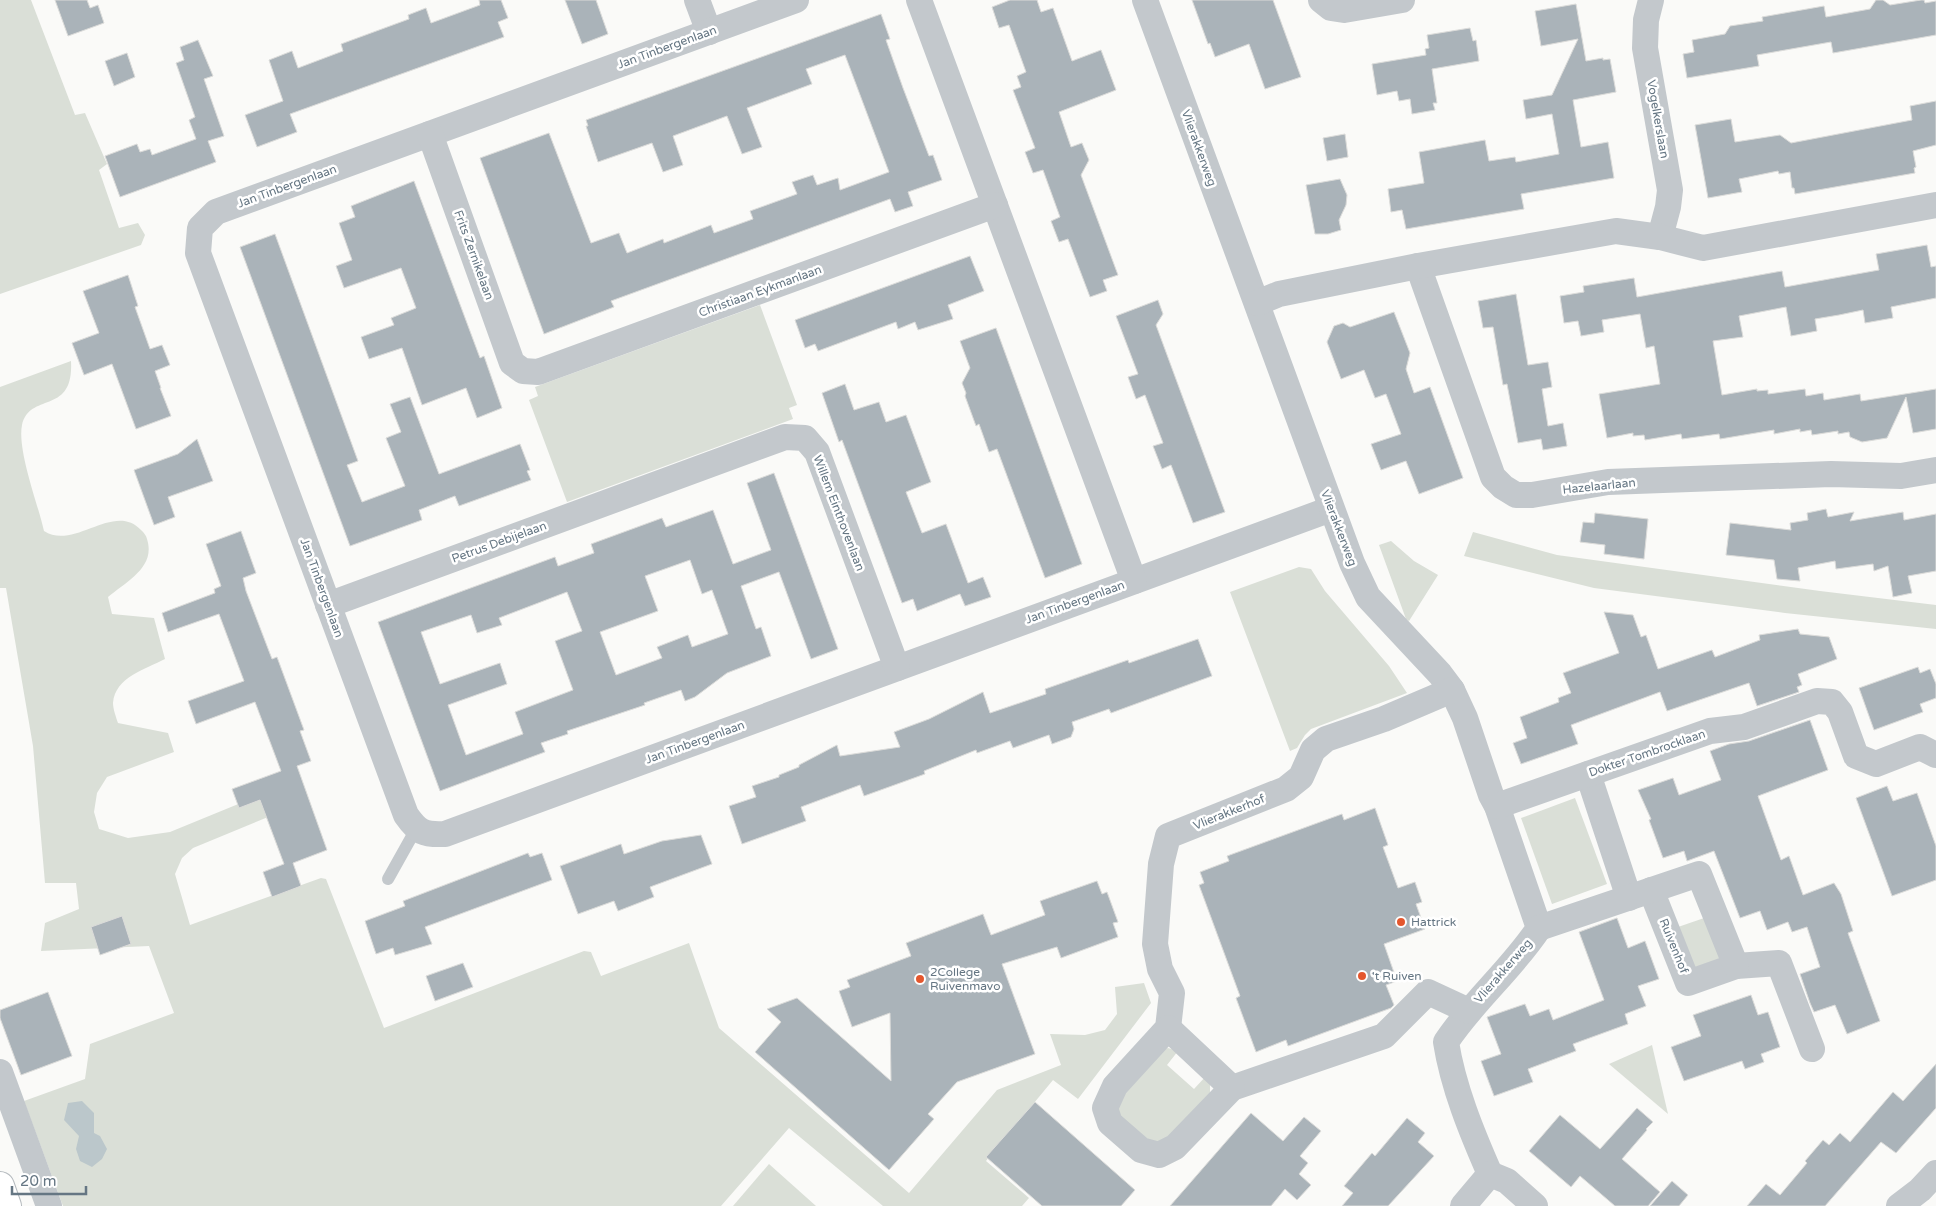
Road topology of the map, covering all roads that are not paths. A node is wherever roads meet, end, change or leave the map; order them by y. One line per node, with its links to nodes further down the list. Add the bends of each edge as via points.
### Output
1 (697, 0): 8 (street)
2 (796, 0): 8 (street, Jan Tinbergenlaan)
3 (919, 0): 10 (street, Jan Tinbergenlaan)
4 (1145, 0): 14 (street, Vlierakkerweg)
5 (1321, 0): 6 (street, via 1331,8 1344,10)
6 (1402, 0)
7 (1651, 0): 12 (street, Vogelkerslaan, via 1645,48 1670,190)
8 (709, 32): 9 (street, Jan Tinbergenlaan)
9 (430, 134): 15 (street, Frits Zernikelaan, via 512,363); 20 (street, Jan Tinbergenlaan, via 216,212 200,228 198,253)
10 (995, 205): 15 (street, Christiaan Eykmanlaan, via 538,372); 19 (street, Jan Tinbergenlaan)
11 (1936, 206): 12 (street, via 1703,248)
12 (1660, 237): 13 (street, via 1616,231)
13 (1418, 266): 14 (street, via 1279,294); 16 (street, Hazelaarlaan, via 1494,477 1503,488 1516,495 1608,482 1831,474 1901,476)
14 (1257, 303): 18 (street, Vlierakkerweg)
15 (523, 371)
16 (1936, 470)
17 (670, 479): 20 (street, Petrus Debijelaan); 21 (street, Willem Einthovenlaan, via 785,437 805,438 818,452)
18 (1331, 509): 19 (street, Jan Tinbergenlaan); 22 (street, Vlierakkerweg, via 1368,598)
19 (1134, 581): 21 (street, Jan Tinbergenlaan)
20 (328, 604): 26 (street, Jan Tinbergenlaan, via 406,815)
21 (897, 668): 26 (street, Jan Tinbergenlaan, via 445,834)
22 (1452, 690): 25 (street, Vlierakkerweg); 32 (street, Vlierakkerhof, via 1326,739 1313,750 1301,776 1286,789 1168,836 1161,864 1154,944 1160,969 1172,993)
23 (1936, 755): 24 (street, Dokter Tombrocklaan, via 1920,747 1876,764 1856,756 1840,712 1832,702 1817,701 1744,727 1710,731)
24 (1588, 774): 25 (street, Dokter Tombrocklaan); 28 (street, Ruivenhof)
25 (1497, 806): 29 (street, Vlierakkerweg)
26 (416, 829): 27 (lane)
27 (388, 878)
28 (1640, 894): 29 (street); 30 (street, Ruivenhof, via 1688,983); 30 (street, via 1699,874)
29 (1539, 928): 31 (street, Vlierakkerweg)
30 (1736, 966): 33 (street, Ruivenhof, via 1779,963)
31 (1469, 1012): 35 (street, Vlierakkerweg, via 1428,992 1384,1036); 37 (street, Vlierakkerweg, via 1446,1042 1450,1068)
32 (1168, 1028): 35 (street); 35 (street, via 1114,1086 1105,1108 1110,1123 1142,1150 1160,1155 1175,1147)
33 (1812, 1049)
34 (0, 1072): 40 (street)
35 (1232, 1088)
36 (1936, 1173): 43 (street)
37 (1490, 1174): 41 (street); 42 (street, via 1507,1181)
38 (0, 1186): 39 (main road)
39 (7, 1206)
40 (49, 1206)
41 (1463, 1206)
42 (1536, 1206)
43 (1899, 1206)

